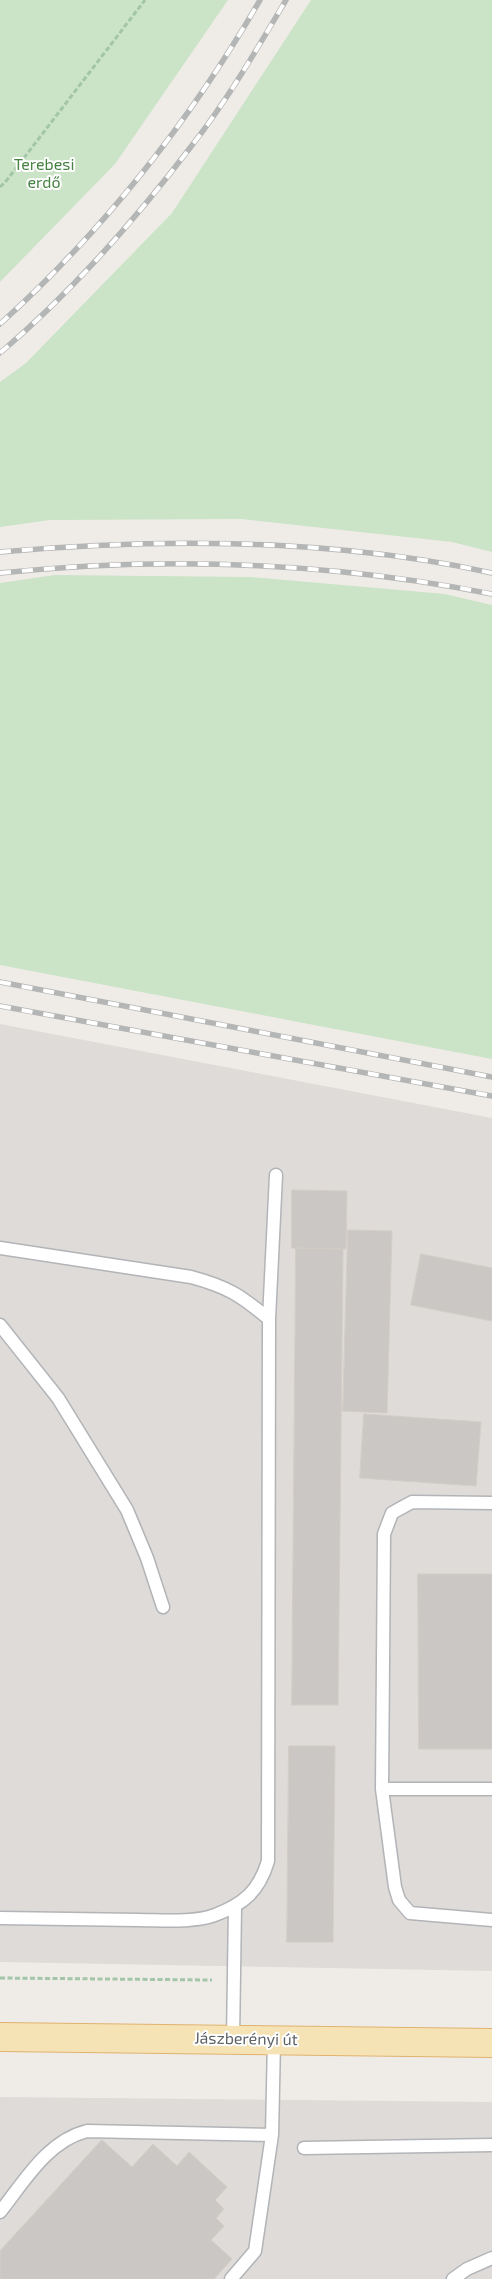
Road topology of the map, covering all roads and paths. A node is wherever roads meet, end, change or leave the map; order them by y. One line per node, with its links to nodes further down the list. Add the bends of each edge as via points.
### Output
1 (145, 0): 2 (path)
2 (0, 187)
3 (276, 1175): 5 (lane)
4 (0, 1248): 5 (lane, via 191,1277 218,1284 242,1296)
5 (269, 1319): 11 (lane, via 268,1861 254,1892)
6 (0, 1325): 8 (lane, via 58,1398 127,1510)
7 (492, 1503): 9 (lane, via 412,1502 392,1513 389,1520 384,1534)
8 (163, 1608)
9 (382, 1789): 10 (lane); 13 (lane, via 399,1900 410,1913)
10 (492, 1789)
11 (234, 1907): 12 (lane, via 212,1916 178,1920); 15 (lane)
12 (0, 1918)
13 (492, 1920)
14 (0, 1978): 15 (path)
15 (234, 1980): 17 (lane)
16 (0, 2037): 17 (main road, Jászberényi út)
17 (233, 2039): 18 (main road, Jászberényi út)
18 (274, 2040): 19 (main road, Jászberényi út); 20 (lane)
19 (492, 2043)
20 (272, 2135): 23 (lane, via 87,2131 73,2134 52,2149); 25 (lane, via 256,2251)
21 (492, 2145): 22 (lane)
22 (304, 2148)
23 (0, 2212)
24 (492, 2258): 26 (lane)
25 (231, 2279)
26 (454, 2279)

